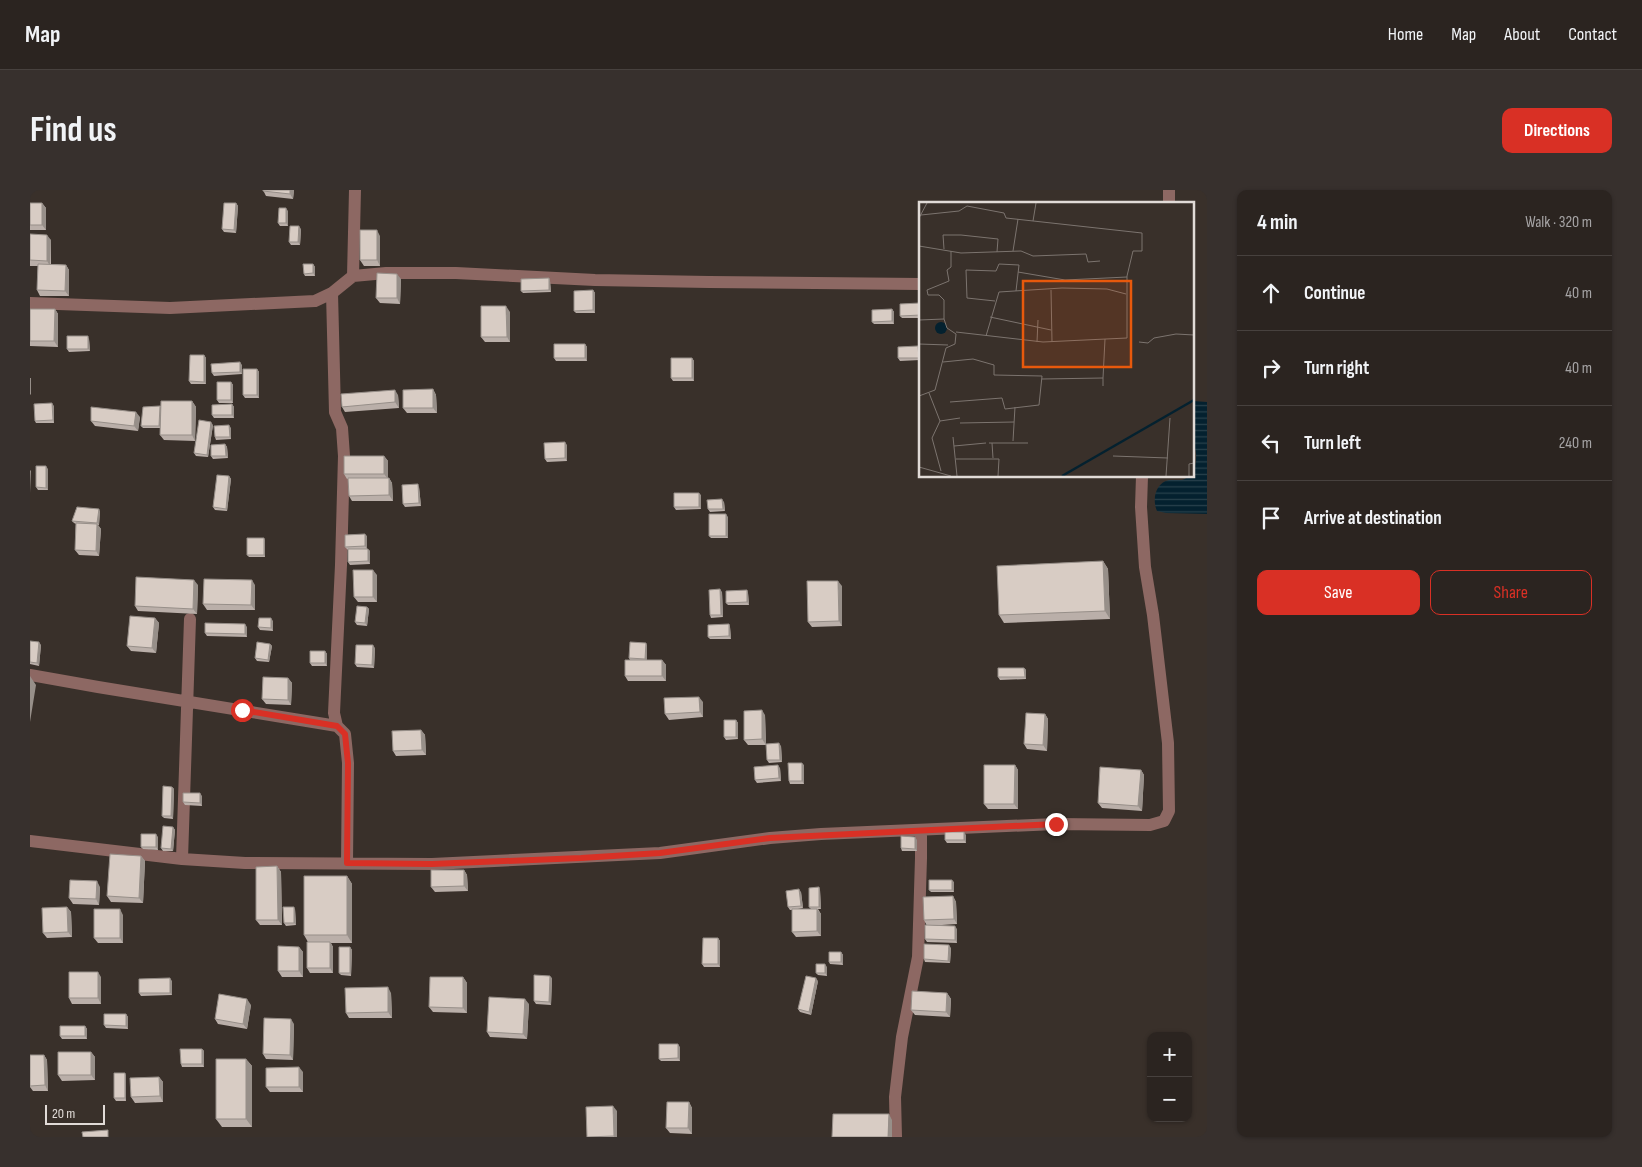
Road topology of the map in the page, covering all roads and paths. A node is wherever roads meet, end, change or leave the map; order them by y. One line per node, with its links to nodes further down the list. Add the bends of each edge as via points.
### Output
1 (355, 190): 2 (street)
2 (353, 276): 3 (street, via 456,273 614,280); 4 (street)
3 (919, 284)
4 (332, 293): 5 (street, via 315,301 170,308); 10 (street, via 335,412 342,428 344,456 334,714)
5 (30, 303)
6 (1142, 478): 11 (street, via 1145,567 1154,615 1168,743 1169,811 1164,822 1150,825 1056,824)
7 (190, 619): 9 (street)
8 (30, 675): 9 (street)
9 (186, 702): 10 (street); 13 (street)
10 (337, 726): 14 (street, via 345,734 348,763)
11 (920, 830): 14 (street, via 770,838 660,853 581,858 432,864); 15 (street, via 918,957 901,1046 895,1097)
12 (30, 841): 13 (street)
13 (182, 859): 14 (street)
14 (347, 863)
15 (896, 1137)

